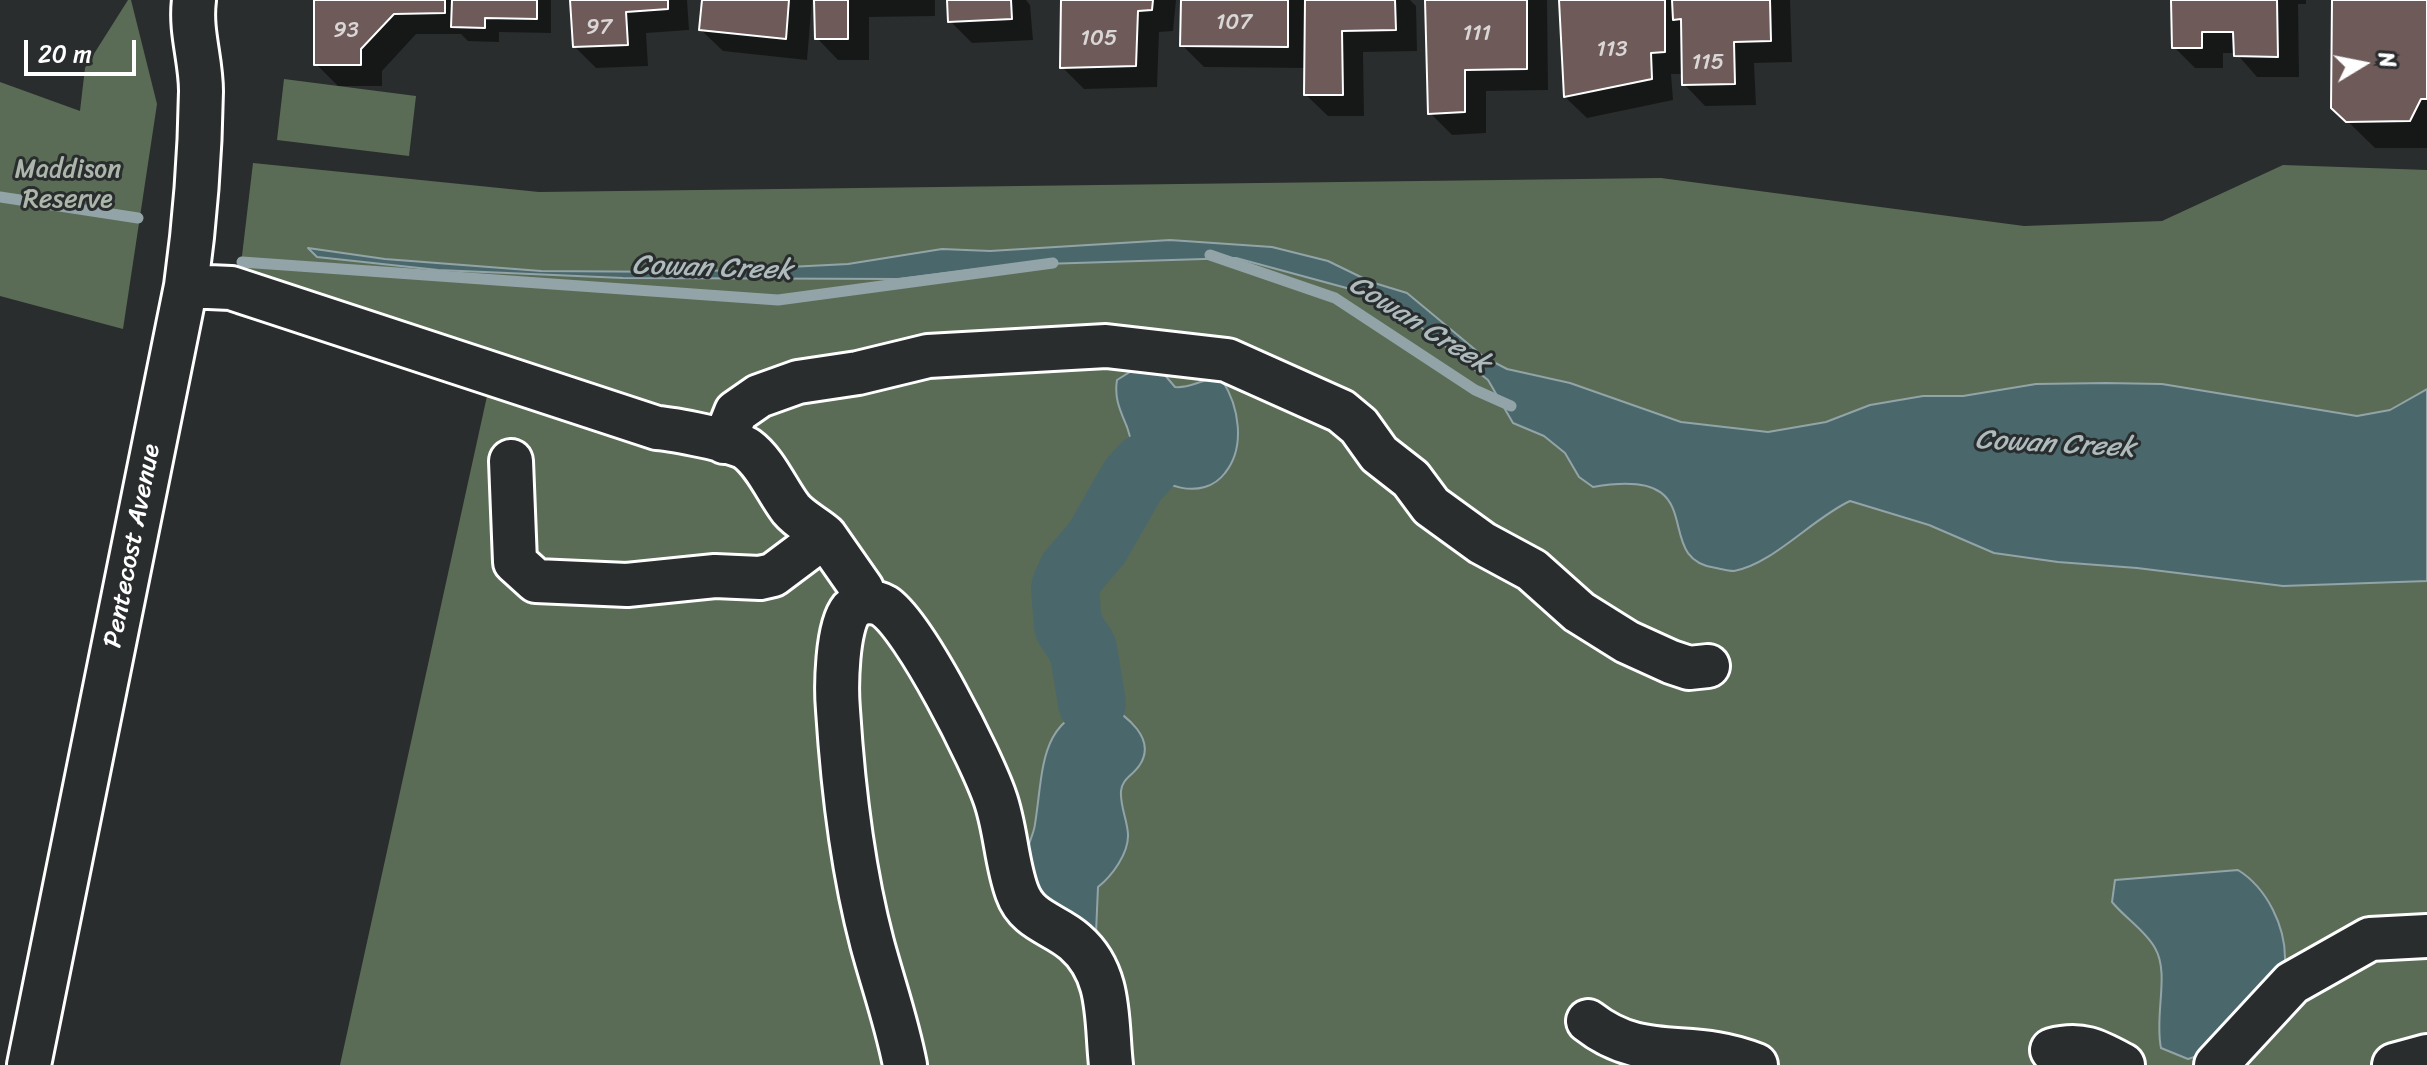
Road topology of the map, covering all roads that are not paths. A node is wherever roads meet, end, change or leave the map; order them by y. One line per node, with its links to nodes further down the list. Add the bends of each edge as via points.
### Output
1 (187, 8): 2 (street, Pentecost Avenue, via 201,86 196,216)
2 (186, 286): 3 (street, via 231,288 657,428); 12 (street, Pentecost Avenue)
3 (724, 442): 5 (street, via 747,449 794,513); 7 (street, via 736,412 759,396 798,382 928,356 1106,346 1227,360 1341,411 1379,454 1411,479 1431,506 1532,570 1579,612 1671,662 1689,668)
4 (511, 461): 5 (street, via 515,562 536,581 627,585 715,576 760,578 773,575)
5 (825, 536): 6 (street)
6 (867, 602): 13 (street, via 856,604 843,630 838,709 856,868); 14 (street, via 893,613 941,684 996,799 1010,871 1026,909 1073,939 1090,957 1103,984)
7 (1708, 666)
8 (2427, 936): 17 (street, via 2370,939 2292,983)
9 (1588, 1021): 15 (street, via 1615,1049 1641,1062 1731,1056)
10 (2052, 1050): 16 (street, via 2092,1047)
11 (2427, 1056): 18 (street)
12 (29, 1065)
13 (905, 1065)
14 (1111, 1065)
15 (1756, 1065)
16 (2123, 1065)
17 (2216, 1065)
18 (2394, 1065)

